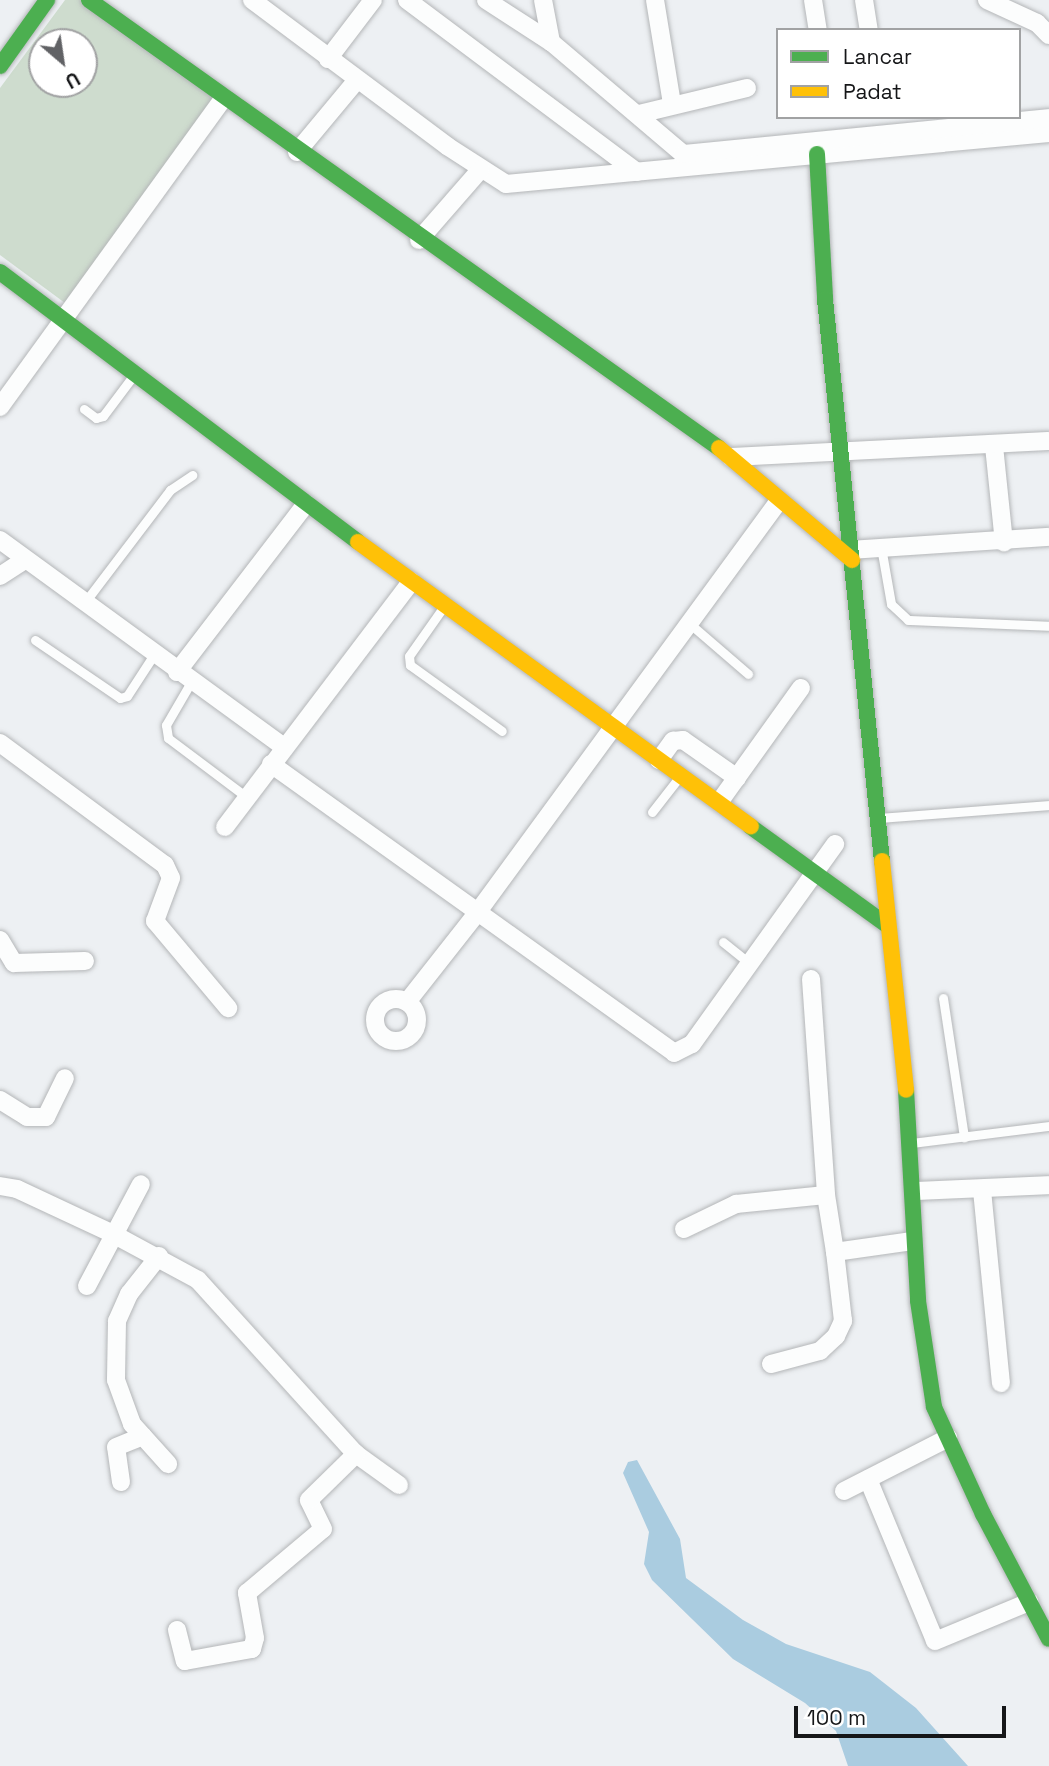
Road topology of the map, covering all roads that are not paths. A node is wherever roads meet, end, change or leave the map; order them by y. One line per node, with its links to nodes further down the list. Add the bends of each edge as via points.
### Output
1 (47, 0): 17 (main road)
2 (89, 0): 20 (main road)
3 (251, 0): 16 (street)
4 (373, 0): 16 (street)
5 (407, 0): 32 (street)
6 (486, 0): 15 (street)
7 (543, 0): 15 (street)
8 (656, 0): 21 (street)
9 (813, 0): 12 (street)
10 (864, 0): 13 (street)
11 (987, 0): 14 (street, via 1037,23)
12 (818, 28)
13 (869, 28)
14 (1049, 35)
15 (551, 42): 22 (street)
16 (328, 59): 18 (street)
17 (0, 66)
18 (357, 80): 29 (street); 31 (street)
19 (747, 88): 21 (street)
20 (224, 98): 29 (main road); 35 (street)
21 (672, 104): 22 (street)
22 (639, 114): 27 (street, via 683,154)
23 (1049, 118): 25 (street)
24 (1020, 119): 26 (street)
25 (1021, 119)
26 (933, 122): 27 (street)
27 (879, 124)
28 (1049, 133): 30 (street)
29 (297, 152): 33 (main road)
30 (817, 154): 32 (street); 41 (main road, via 825,299)
31 (481, 169): 32 (street, via 506,184); 33 (street)
32 (636, 172)
33 (419, 240): 42 (main road)
34 (0, 272): 35 (main road)
35 (64, 319): 36 (main road); 37 (street)
36 (134, 374): 38 (lane, via 103,416 96,418); 45 (main road)
37 (0, 407)
38 (85, 409)
39 (1049, 441): 40 (street)
40 (994, 446): 41 (street); 48 (street)
41 (842, 455): 42 (street); 50 (main road)
42 (731, 457): 44 (main road)
43 (192, 475): 54 (lane, via 170,490)
44 (778, 502): 50 (main road); 56 (street)
45 (306, 504): 53 (main road); 61 (street)
46 (1049, 537): 48 (street)
47 (0, 540): 51 (street)
48 (1004, 542): 49 (street)
49 (880, 547): 50 (street); 57 (lane, via 891,604 908,620)
50 (852, 555): 75 (main road)
51 (25, 560): 52 (street); 54 (street)
52 (0, 576)
53 (411, 582): 55 (main road); 66 (street)
54 (83, 604): 59 (street)
55 (446, 604): 63 (main road); 64 (lane, via 409,656 410,665)
56 (689, 623): 60 (lane); 63 (street)
57 (1049, 625)
58 (35, 640): 59 (lane, via 120,698 127,696)
59 (153, 656): 61 (street)
60 (748, 674)
61 (184, 677): 66 (street); 71 (lane, via 166,725 168,738)
62 (801, 688): 70 (street)
63 (614, 728): 67 (main road); 79 (street)
64 (502, 731)
65 (0, 743): 88 (street, via 166,864 171,878 155,920)
66 (284, 747): 68 (street)
67 (659, 760): 69 (main road); 70 (street, via 673,741 683,740)
68 (271, 764): 71 (street); 79 (street)
69 (681, 775): 72 (main road); 74 (lane)
70 (737, 778): 72 (street)
71 (248, 798): 76 (street)
72 (720, 801): 78 (main road)
73 (1049, 805): 75 (lane)
74 (652, 812)
75 (876, 818): 80 (main road)
76 (225, 827)
77 (835, 844): 78 (street)
78 (816, 871): 80 (main road); 84 (street)
79 (477, 913): 84 (street, via 674,1053 692,1044); 87 (street)
80 (887, 925): 93 (main road)
81 (0, 940): 83 (street, via 14,963)
82 (723, 942): 84 (lane)
83 (85, 961)
84 (750, 964)
85 (811, 979): 99 (street)
86 (943, 998): 92 (lane)
87 (407, 1002)
88 (228, 1008)
89 (65, 1079): 90 (street, via 46,1117 27,1117)
90 (0, 1100)
91 (1049, 1126): 92 (lane)
92 (964, 1137): 93 (lane)
93 (911, 1143): 98 (main road)
94 (141, 1184): 101 (street)
95 (1049, 1185): 97 (street)
96 (0, 1186): 101 (street, via 17,1189)
97 (982, 1190): 98 (street); 107 (street)
98 (914, 1191): 102 (main road)
99 (826, 1195): 100 (street, via 736,1205); 103 (street)
100 (684, 1229)
101 (113, 1234): 104 (street); 105 (street)
102 (912, 1241): 103 (street); 109 (main road, via 934,1407)
103 (835, 1252): 106 (street, via 843,1321 836,1336 820,1351)
104 (159, 1256): 108 (street, via 129,1294 117,1321 116,1380 132,1424); 110 (street, via 198,1280 232,1312)
105 (87, 1286)
106 (771, 1364)
107 (1001, 1383)
108 (143, 1436): 111 (street); 113 (street, via 116,1448)
109 (948, 1438): 112 (street); 116 (main road)
110 (356, 1454): 114 (street); 117 (street, via 309,1500 323,1529 247,1592 255,1638 252,1649 184,1661)
111 (168, 1464)
112 (868, 1479): 115 (street); 116 (street, via 936,1641)
113 (121, 1482)
114 (399, 1485)
115 (844, 1491)
116 (1030, 1602): 118 (main road)
117 (177, 1630)
118 (1049, 1639)

